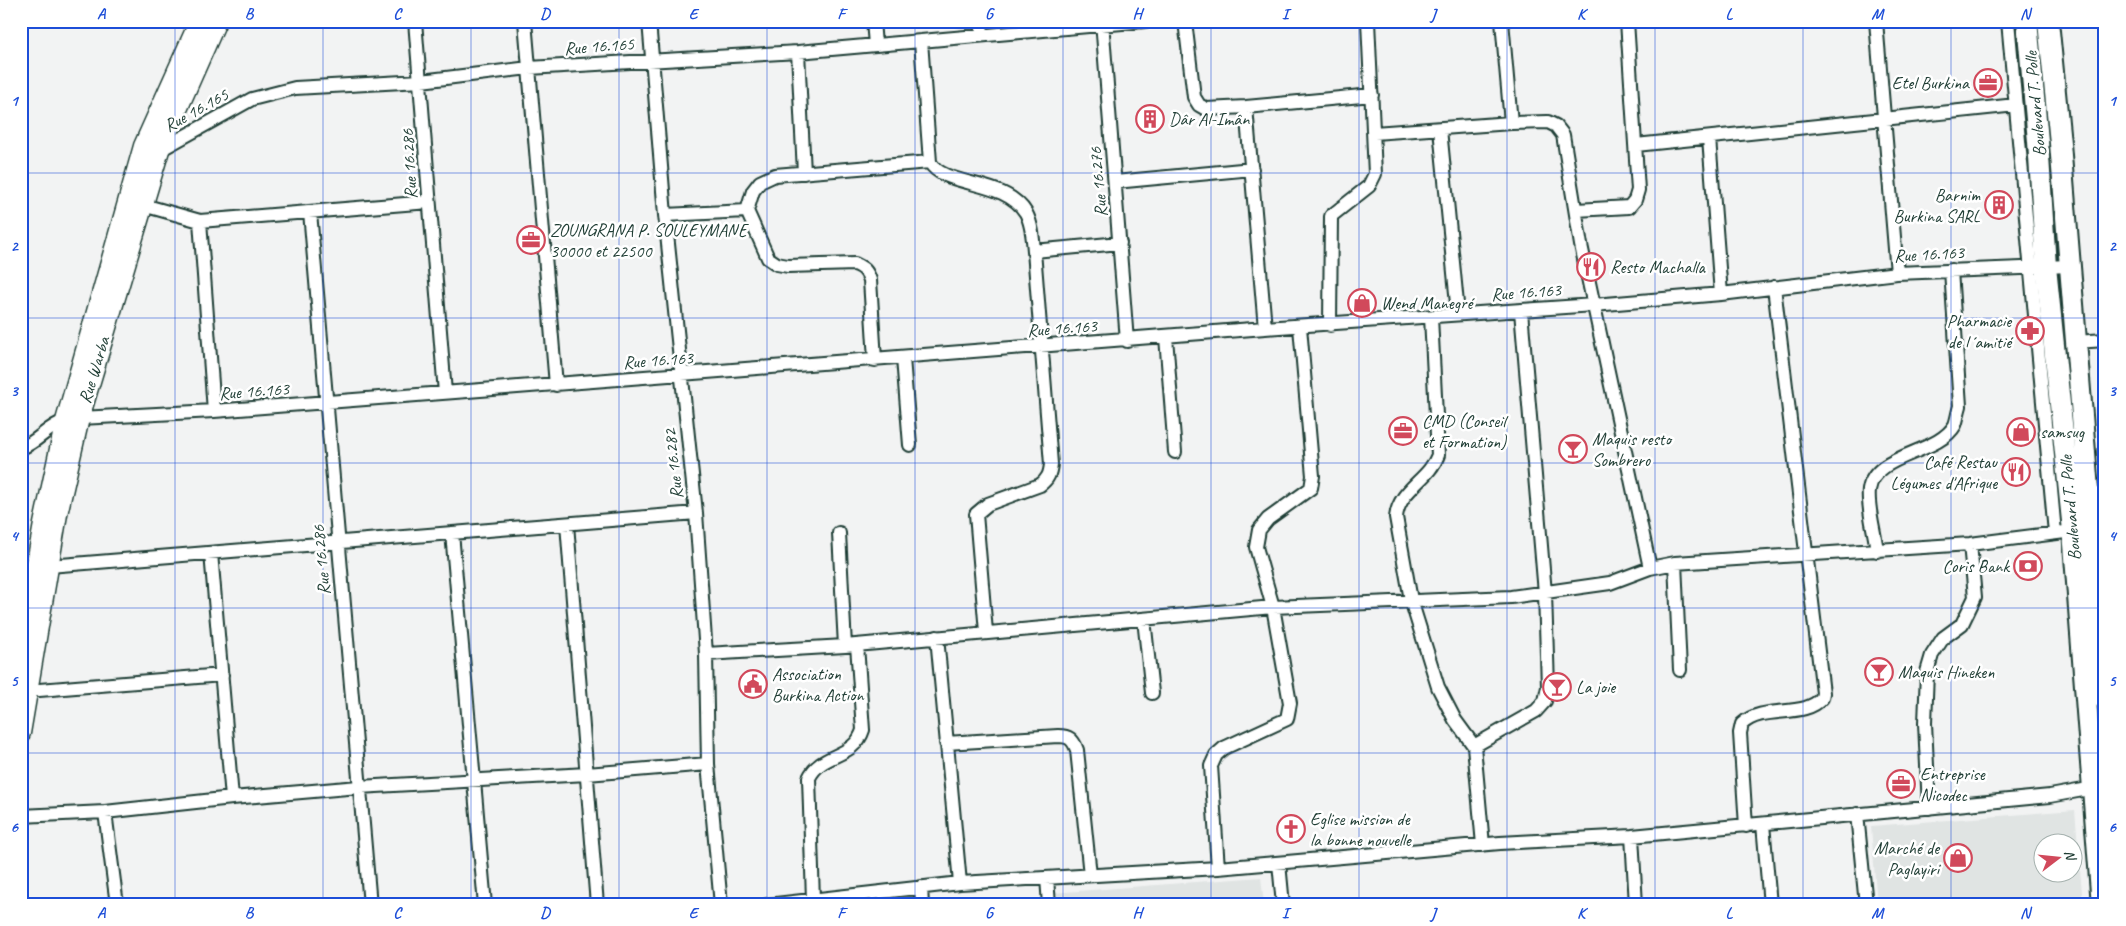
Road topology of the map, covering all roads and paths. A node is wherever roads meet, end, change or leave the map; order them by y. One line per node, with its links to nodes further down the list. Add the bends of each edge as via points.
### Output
1 (199, 21): 73 (main road, via 143,146)
2 (217, 21): 34 (main road, Rue Warba)
3 (415, 21): 24 (street, Rue 16.286)
4 (525, 21): 23 (street)
5 (650, 21): 22 (street, Rue 16.282)
6 (873, 21): 20 (street)
7 (981, 21): 18 (street)
8 (1145, 21): 17 (street, Rue 16.165)
9 (1185, 21): 27 (street, via 1194,97 1199,105 1206,109)
10 (1368, 21): 25 (street)
11 (1502, 21): 29 (street)
12 (1627, 21): 33 (street)
13 (1876, 21): 28 (street)
14 (2008, 21): 26 (street)
15 (2027, 21): 49 (highway, Boulevard T. Polle, via 2038,141)
16 (2048, 21): 48 (highway, Boulevard T. Polle)
17 (1102, 23): 18 (street, Rue 16.165); 38 (street, Rue 16.276)
18 (982, 35): 19 (street, Rue 16.165)
19 (921, 41): 20 (street, Rue 16.165); 35 (street)
20 (875, 45): 21 (street, Rue 16.165)
21 (798, 52): 22 (street, Rue 16.165); 37 (street)
22 (653, 60): 23 (street, Rue 16.165); 44 (street, Rue 16.282)
23 (529, 68): 24 (street, Rue 16.165); 69 (street)
24 (422, 81): 34 (street, Rue 16.165, via 295,88 272,93 252,99); 39 (street, Rue 16.286)
25 (1372, 95): 27 (street); 31 (street)
26 (2016, 105): 28 (street); 49 (street)
27 (1246, 107): 36 (street)
28 (1884, 119): 32 (street); 51 (street)
29 (1511, 123): 30 (street); 41 (street, via 1548,122 1563,135)
30 (1440, 128): 31 (street); 56 (street)
31 (1374, 132): 58 (street, via 1373,181 1331,216)
32 (1709, 138): 33 (street); 53 (street)
33 (1636, 145): 41 (street, via 1638,190 1629,207)
34 (160, 150): 40 (main road, Rue Warba)
35 (930, 162): 37 (street); 47 (street, via 941,174 989,187 1013,199 1026,213)
36 (1252, 170): 38 (street); 60 (street)
37 (804, 173): 42 (street, via 775,175 760,182 753,191)
38 (1115, 182): 46 (street, Rue 16.276)
39 (429, 202): 43 (street); 70 (street, Rue 16.286)
40 (143, 206): 45 (street); 73 (main road, Rue Warba)
41 (1576, 210): 54 (street)
42 (747, 211): 44 (street); 67 (street, via 763,250 777,264 855,264 863,267 870,280)
43 (310, 212): 45 (street); 71 (street, Rue 16.286)
44 (665, 215): 68 (street, Rue 16.282)
45 (200, 221): 72 (street)
46 (1120, 243): 47 (street); 62 (street, Rue 16.276)
47 (1034, 251): 65 (street)
48 (2069, 266): 49 (street, Rue 16.163); 64 (highway, Boulevard T. Polle)
49 (2038, 267): 50 (street, Rue 16.163); 80 (highway, Boulevard T. Polle)
50 (1952, 270): 51 (street, Rue 16.163); 84 (street, via 1960,406 1955,425 1944,437 1882,467 1874,478 1869,489)
51 (1897, 273): 52 (street, Rue 16.163)
52 (1774, 287): 53 (street, Rue 16.163); 86 (street)
53 (1721, 294): 54 (street, Rue 16.163)
54 (1594, 305): 55 (street, Rue 16.163); 89 (street)
55 (1521, 311): 56 (street, Rue 16.163); 90 (street)
56 (1458, 314): 57 (street, Rue 16.163)
57 (1431, 317): 58 (street, Rue 16.163); 91 (street, via 1438,455 1432,466 1402,497 1396,517)
58 (1330, 325): 59 (street, Rue 16.163)
59 (1300, 327): 60 (street, Rue 16.163); 92 (street, via 1313,476 1311,488 1268,519 1259,530 1256,547)
60 (1265, 328): 61 (street, Rue 16.163)
61 (1166, 337): 62 (street, Rue 16.163); 76 (street)
62 (1128, 340): 65 (street, Rue 16.163)
63 (2105, 340): 64 (street)
64 (2076, 342): 98 (highway, Boulevard T. Polle)
65 (1042, 347): 66 (street, Rue 16.163); 94 (street, via 1050,473 1040,485 988,504 976,514)
66 (903, 358): 67 (street, Rue 16.163); 74 (street)
67 (875, 360): 68 (street, Rue 16.163)
68 (682, 376): 69 (street, Rue 16.163); 77 (street, Rue 16.282)
69 (556, 385): 70 (street, Rue 16.163)
70 (446, 394): 71 (street, Rue 16.163)
71 (326, 403): 72 (street, Rue 16.163); 82 (street, Rue 16.286)
72 (214, 411): 73 (street, Rue 16.163)
73 (73, 419): 75 (street, via 58,423 38,440); 88 (main road, Rue Warba); 97 (main road, via 44,524)
74 (910, 445)
75 (21, 448)
76 (1175, 452)
77 (696, 513): 78 (street); 99 (street, Rue 16.282)
78 (567, 524): 81 (street); 109 (street)
79 (839, 532): 96 (street)
80 (2064, 532): 83 (street); 112 (highway, Boulevard T. Polle)
81 (452, 533): 82 (street); 110 (street)
82 (337, 543): 85 (street); 111 (street, Rue 16.286)
83 (1970, 544): 84 (street); 114 (street, via 1975,597 1962,624 1943,638 1932,655 1927,672 1925,724)
84 (1877, 551): 86 (street)
85 (211, 553): 88 (street); 101 (street)
86 (1806, 555): 87 (street); 119 (street, via 1822,698 1812,707 1754,716 1742,724)
87 (1675, 563): 89 (street); 100 (street)
88 (49, 566): 102 (main road, Rue Warba)
89 (1650, 568): 90 (street, via 1610,583)
90 (1545, 593): 91 (street); 107 (street, via 1548,687 1545,701 1536,712)
91 (1411, 600): 92 (street); 107 (street, via 1441,695)
92 (1273, 607): 93 (street); 123 (street, via 1290,712 1287,719 1224,748 1216,755 1211,766)
93 (1144, 619): 94 (street); 103 (street)
94 (986, 632): 95 (street)
95 (937, 637): 96 (street); 106 (street)
96 (851, 645): 99 (street); 128 (street, via 863,730 854,747 819,764 809,778)
97 (21, 646)
98 (2102, 647): 104 (highway, Boulevard T. Polle)
99 (706, 654): 108 (street, Rue 16.282)
100 (1680, 670)
101 (222, 675): 102 (street); 113 (street)
102 (27, 691): 105 (main road, Rue Warba)
103 (1152, 693)
104 (2105, 700)
105 (21, 733)
106 (946, 743): 124 (street, via 1058,736 1073,740 1077,750); 126 (street)
107 (1474, 746): 121 (street)
108 (708, 764): 109 (street); 133 (street, Rue 16.282)
109 (587, 774): 110 (street); 132 (street)
110 (473, 779): 111 (street); 131 (street)
111 (359, 787): 113 (street); 130 (street, Rue 16.286)
112 (2098, 788): 114 (street); 141 (highway, Boulevard T. Polle)
113 (232, 798): 115 (street)
114 (1930, 808): 116 (street)
115 (105, 812): 117 (street); 129 (street)
116 (1857, 814): 118 (street); 140 (street)
117 (21, 816)
118 (1763, 824): 119 (street); 139 (street)
119 (1746, 826): 120 (street)
120 (1632, 836): 121 (street); 138 (street)
121 (1483, 845): 122 (street)
122 (1279, 863): 123 (street); 137 (street)
123 (1218, 868): 124 (street)
124 (1090, 875): 125 (street)
125 (1047, 878): 126 (street); 136 (street)
126 (960, 883): 127 (street)
127 (920, 887): 128 (street); 135 (street)
128 (813, 900): 134 (street)
129 (117, 905)
130 (370, 905)
131 (485, 905)
132 (597, 905)
133 (720, 905)
134 (768, 905)
135 (922, 905)
136 (1049, 905)
137 (1282, 905)
138 (1636, 905)
139 (1770, 905)
140 (1866, 905)
141 (2102, 905)

